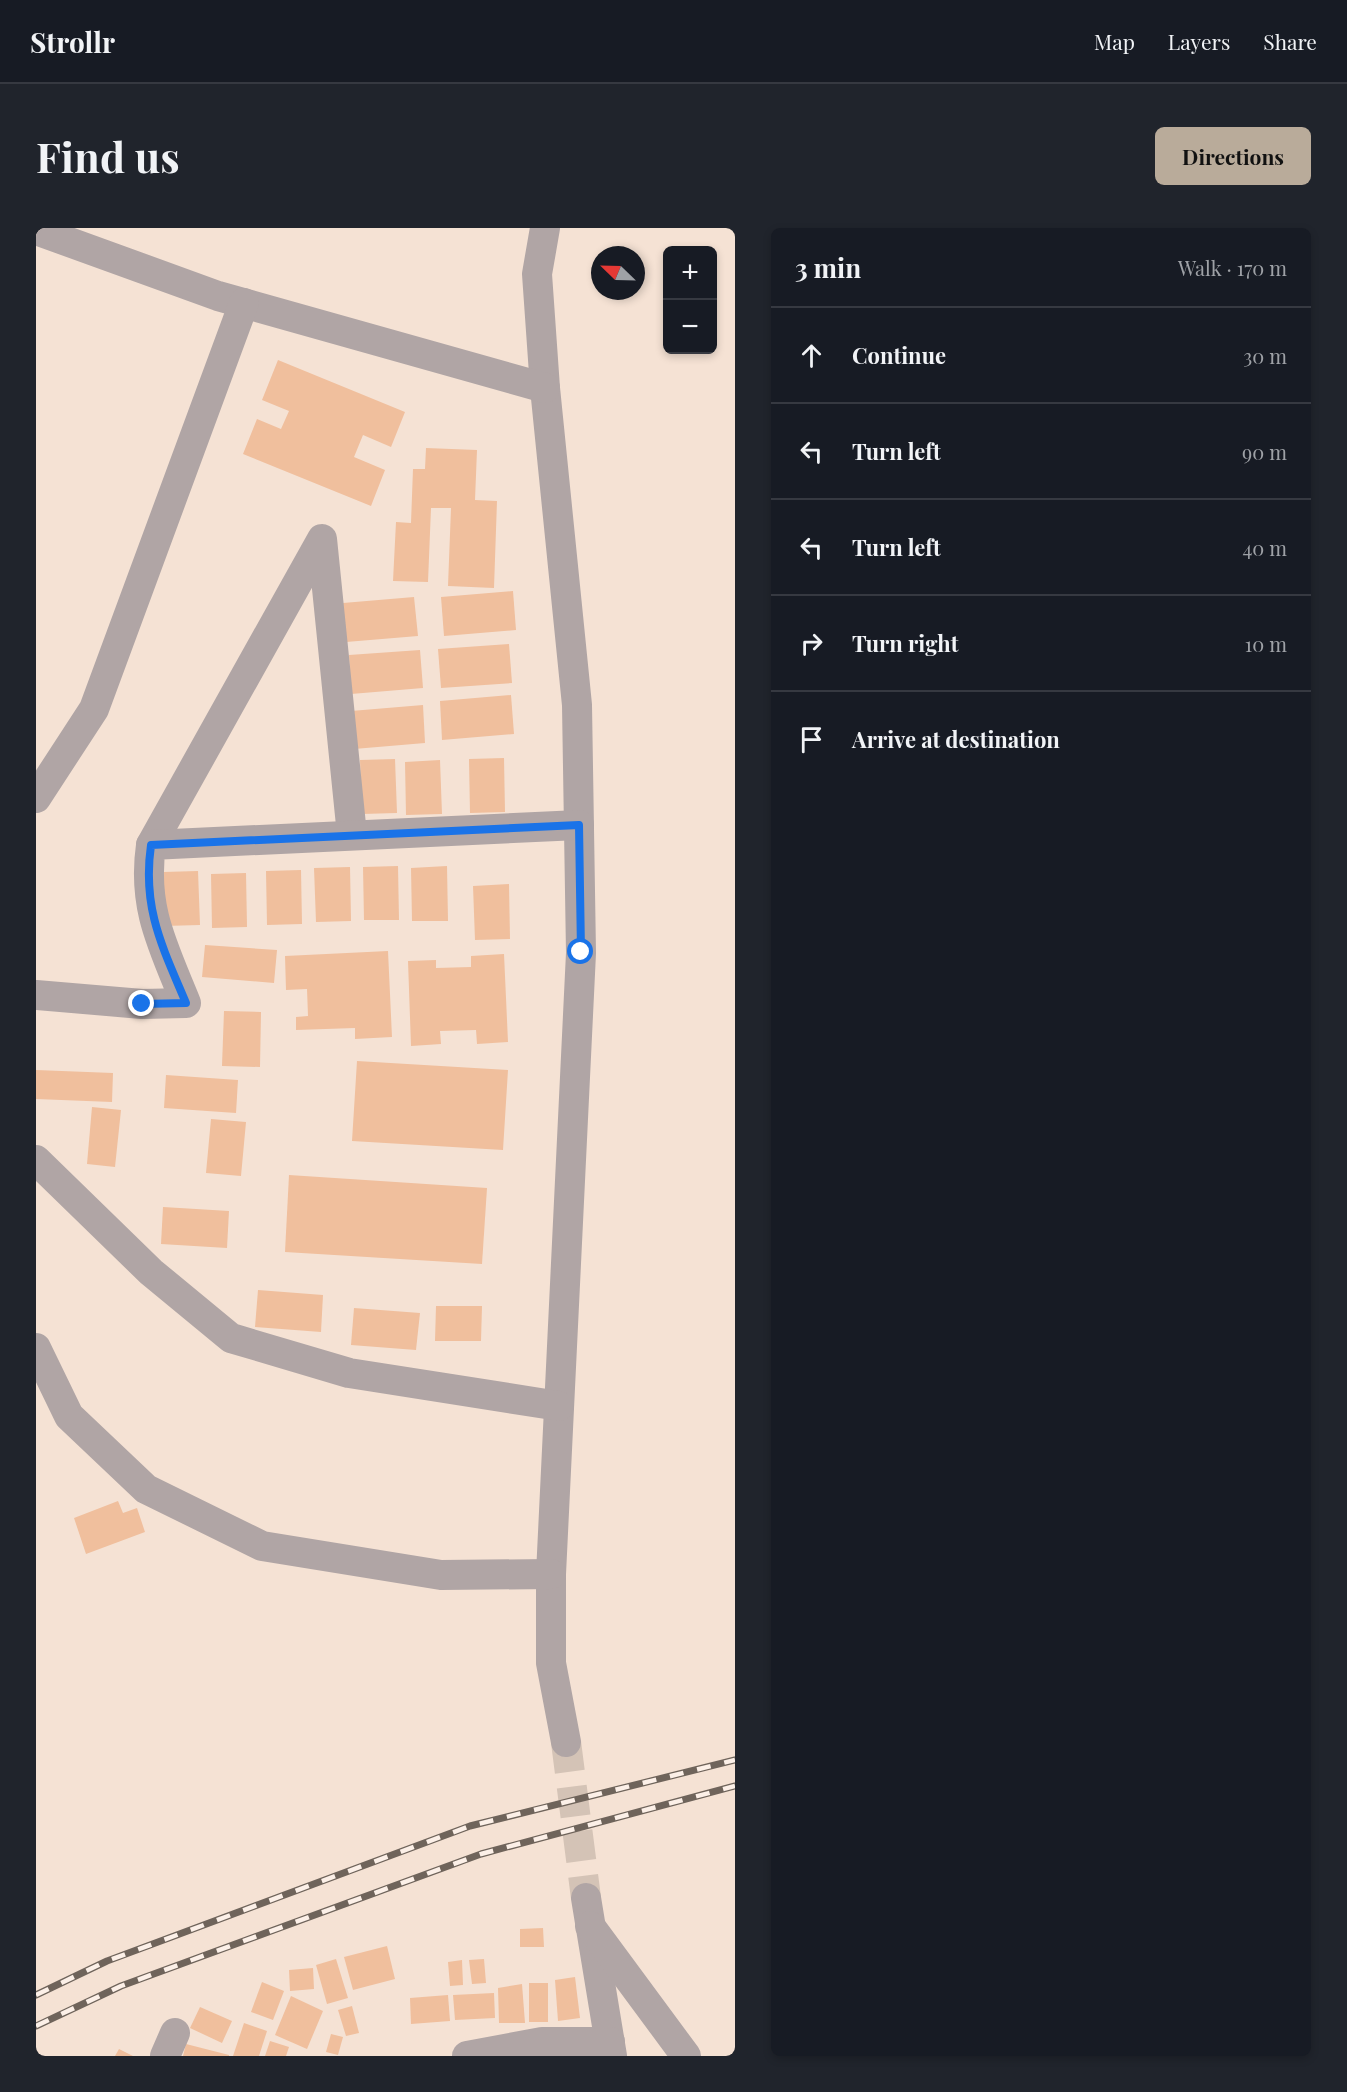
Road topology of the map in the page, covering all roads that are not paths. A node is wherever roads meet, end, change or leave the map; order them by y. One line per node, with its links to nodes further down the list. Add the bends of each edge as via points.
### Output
1 (545, 228): 4 (street, via 537,274)
2 (36, 230): 3 (street)
3 (244, 303): 4 (street); 5 (street, via 94,709)
4 (545, 388): 6 (street, via 577,705)
5 (36, 798)
6 (579, 825): 7 (street); 12 (street, via 581,952)
7 (352, 835): 8 (street); 8 (street, via 322,539)
8 (151, 845): 9 (street, via 147,874 154,926 186,1003 142,1004)
9 (36, 995)
10 (36, 1160): 12 (street, via 151,1272 231,1338 349,1373)
11 (36, 1348): 13 (street, via 69,1416 146,1489 262,1546 441,1575)
12 (559, 1406): 13 (street)
13 (551, 1574): 14 (street, via 551,1663)
14 (566, 1742)
15 (611, 2049): 16 (street, via 542,2042); 17 (street, via 588,1912)
16 (467, 2056)
17 (686, 2056)

